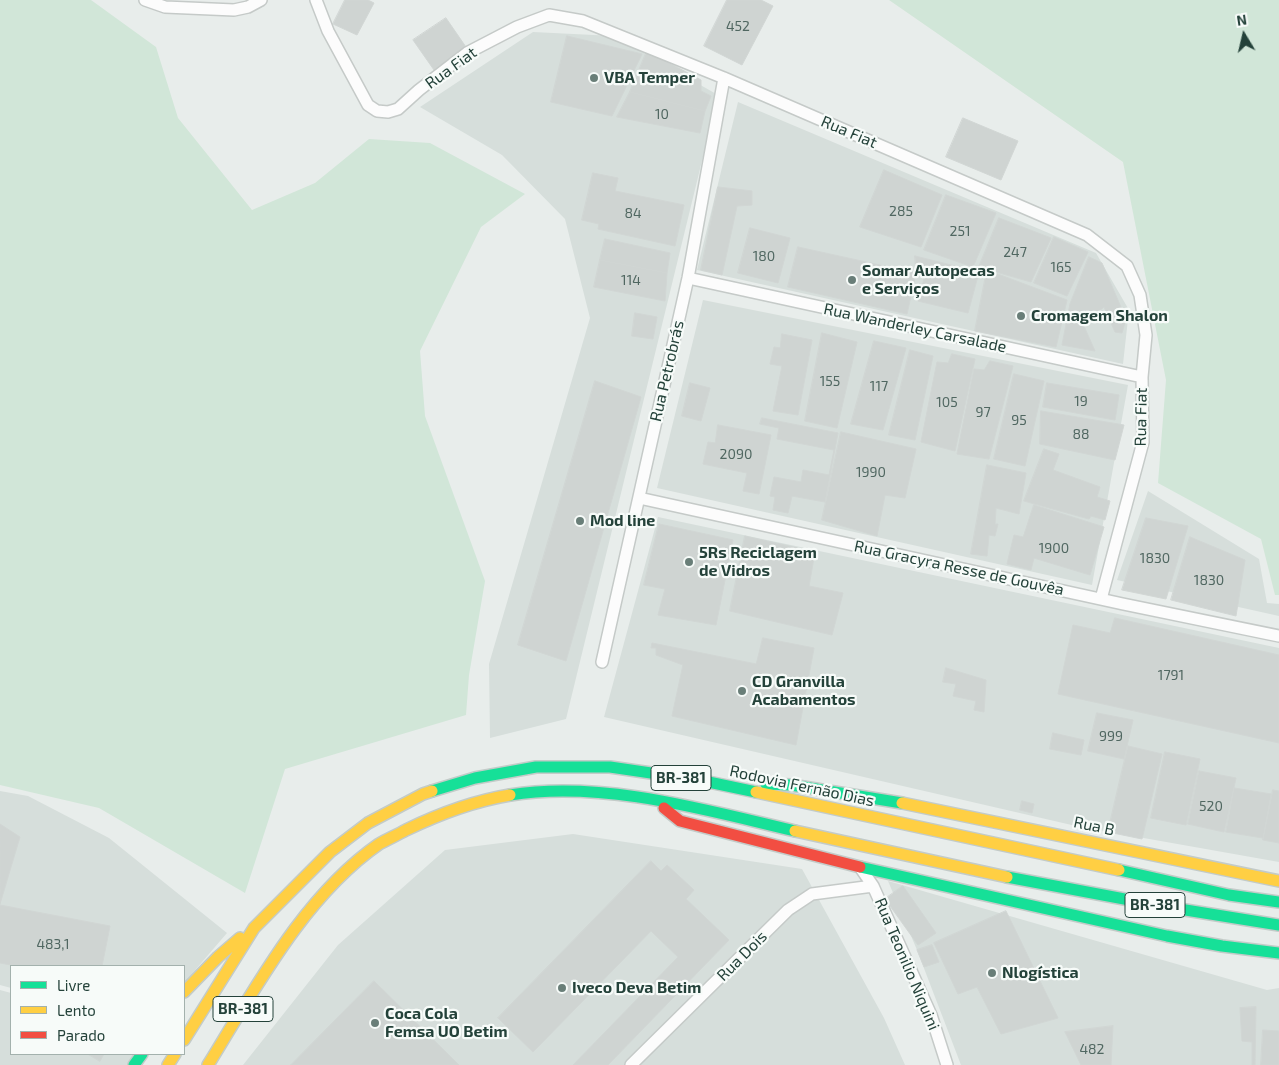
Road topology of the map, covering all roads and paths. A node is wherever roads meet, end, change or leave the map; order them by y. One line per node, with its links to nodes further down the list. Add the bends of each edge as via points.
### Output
1 (145, 0): 2 (street, via 165,7 234,10)
2 (261, 0)
3 (316, 0): 4 (street, Rua Fiat, via 328,31 368,105 377,111 398,109 467,53 517,27 549,15 582,21)
4 (724, 78): 5 (street, Rua Petrobrás); 6 (street, Rua Fiat, via 1087,236 1127,266 1140,295 1146,335)
5 (688, 278): 6 (street, Rua Wanderley Carsalade); 7 (street, Rua Petrobrás)
6 (1142, 377): 8 (street, Rua Fiat, via 1143,442)
7 (639, 498): 8 (street, Rua Gracyra Resse de Gouvêa); 10 (street, Rua Petrobrás)
8 (1101, 599): 9 (street, Rua Gracyra Resse de Gouvêa)
9 (1279, 636)
10 (602, 662)
11 (699, 780): 14 (main road, Rua B, via 791,785 902,803); 16 (main road, Rodovia Fernão Dias / BR-381, via 1229,895); 19 (main road, Rodovia Fernão Dias / BR-381, via 610,766 536,767 475,778 422,794 368,823 330,852)
12 (654, 800): 13 (main road, BR-381, via 680,820); 17 (main road, BR-381, via 1084,892); 24 (main road, BR-381, via 600,792 536,792 481,800 430,818 379,844 346,872 307,914)
13 (860, 867): 15 (street, Rua Teonilio Niquini); 21 (main road, BR-381, via 1165,937)
14 (1279, 881)
15 (873, 886): 25 (street, Rua Dois, via 812,894 788,910); 26 (street, Rua Teonilio Niquini, via 931,1015)
16 (1279, 902)
17 (1226, 918): 18 (main road, BR-381); 20 (main road, BR-381)
18 (1279, 926)
19 (254, 928): 22 (main road, via 234,942); 23 (main road, Rodovia Fernão Dias / BR-381)
20 (1279, 936)
21 (1279, 953)
22 (185, 991)
23 (185, 1038)
24 (208, 1065)
25 (631, 1065)
26 (948, 1065)

